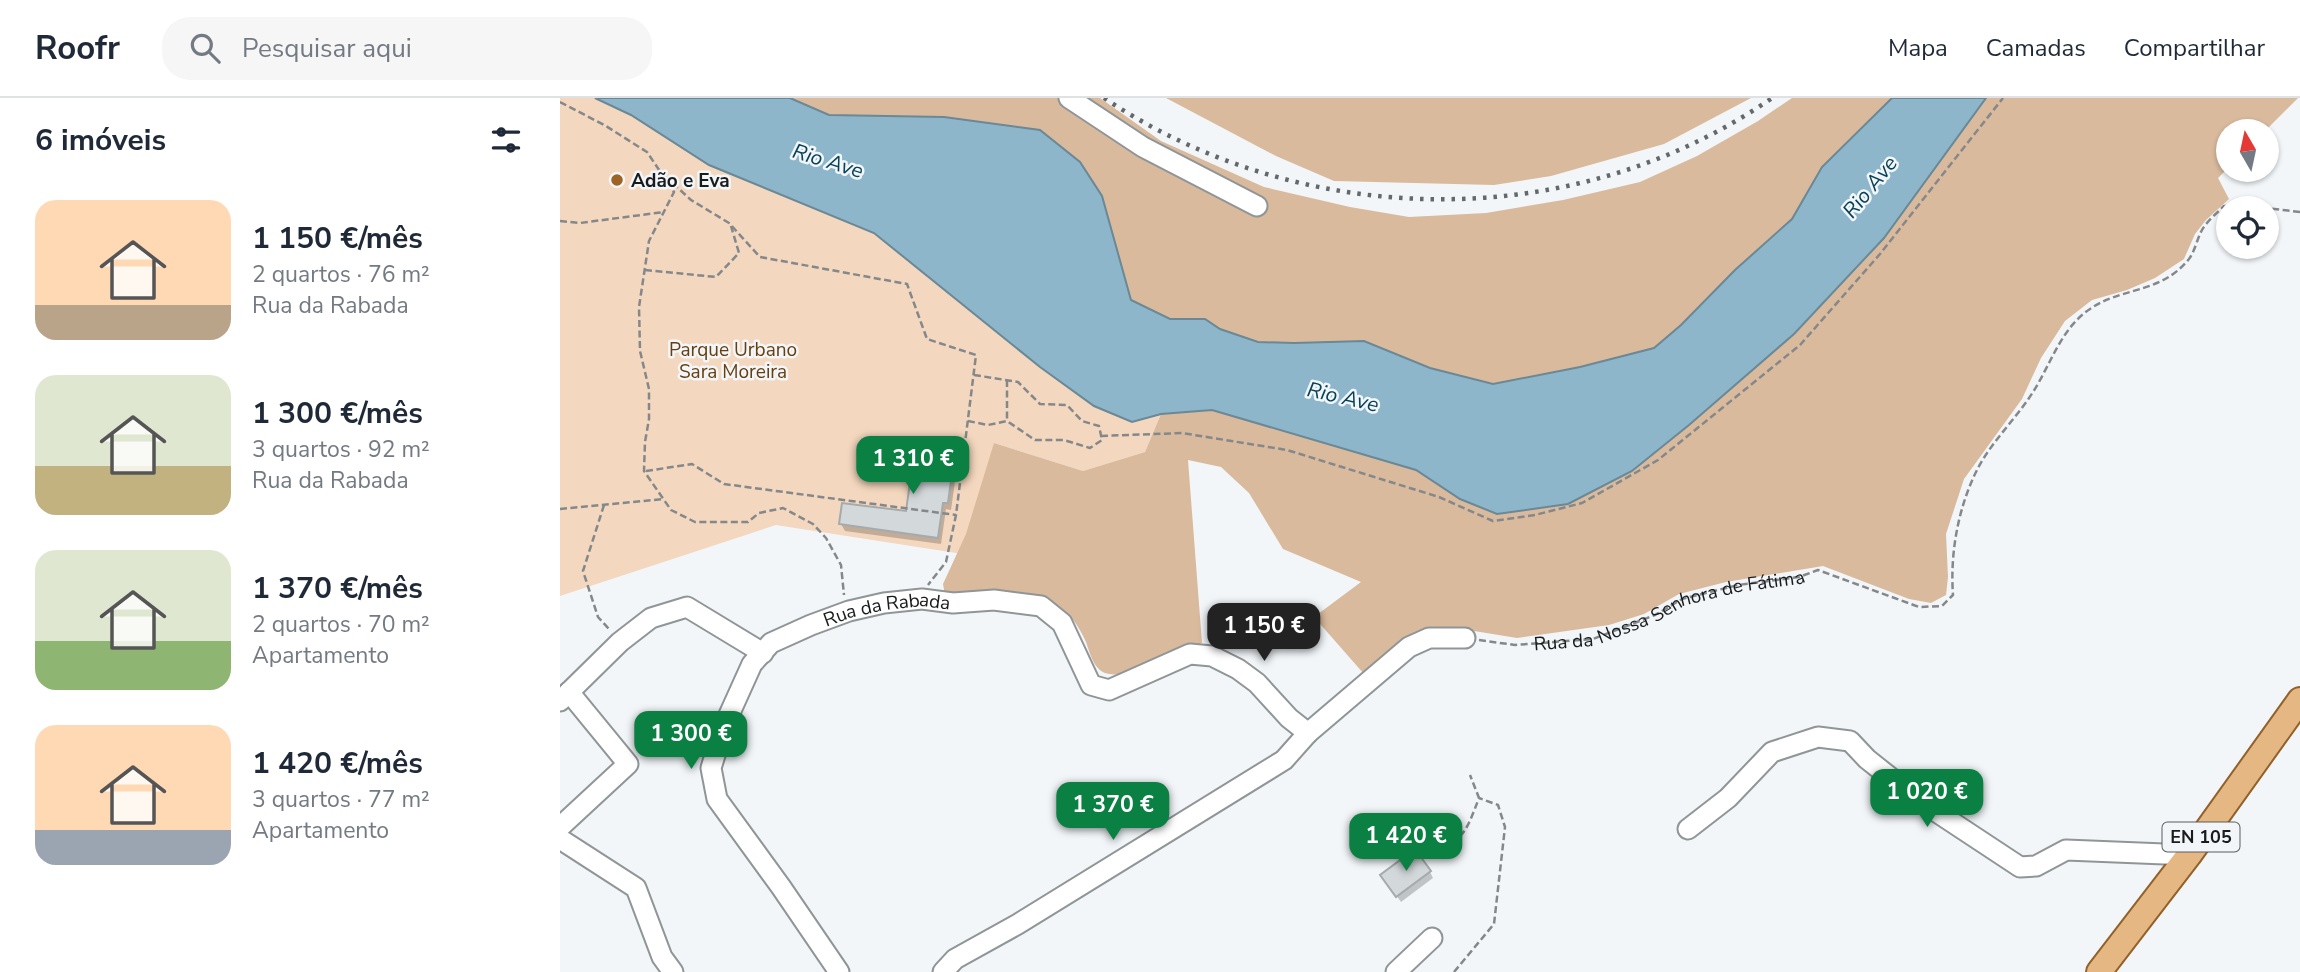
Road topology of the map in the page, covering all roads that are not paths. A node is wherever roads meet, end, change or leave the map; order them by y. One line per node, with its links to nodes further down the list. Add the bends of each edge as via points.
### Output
1 (1069, 98): 2 (street, via 1143,147)
2 (1257, 206)
3 (1465, 638): 7 (street, via 1429,638 1409,647)
4 (763, 653): 5 (street, via 687,607 651,618); 7 (street, Rua da Rabada, via 771,643 811,625 884,603 994,600 1041,606 1062,623 1091,685 1109,690 1190,654 1212,656 1257,683); 14 (street, Rua da Rabada, via 752,664 724,726 711,768 717,799)
5 (564, 696): 8 (street, via 628,764)
6 (2300, 700): 11 (main road, EN 105)
7 (1308, 733): 15 (street, via 1284,760 955,960)
8 (560, 827)
9 (1688, 829): 11 (street, via 1728,798 1772,752 1818,737 1850,741 1920,801 2020,867 2036,866 2066,850)
10 (560, 839): 13 (street, via 636,888 662,957)
11 (2189, 855): 17 (main road, EN 105)
12 (1432, 938): 16 (street)
13 (673, 972)
14 (839, 972)
15 (943, 972)
16 (1396, 972)
17 (2099, 972)

